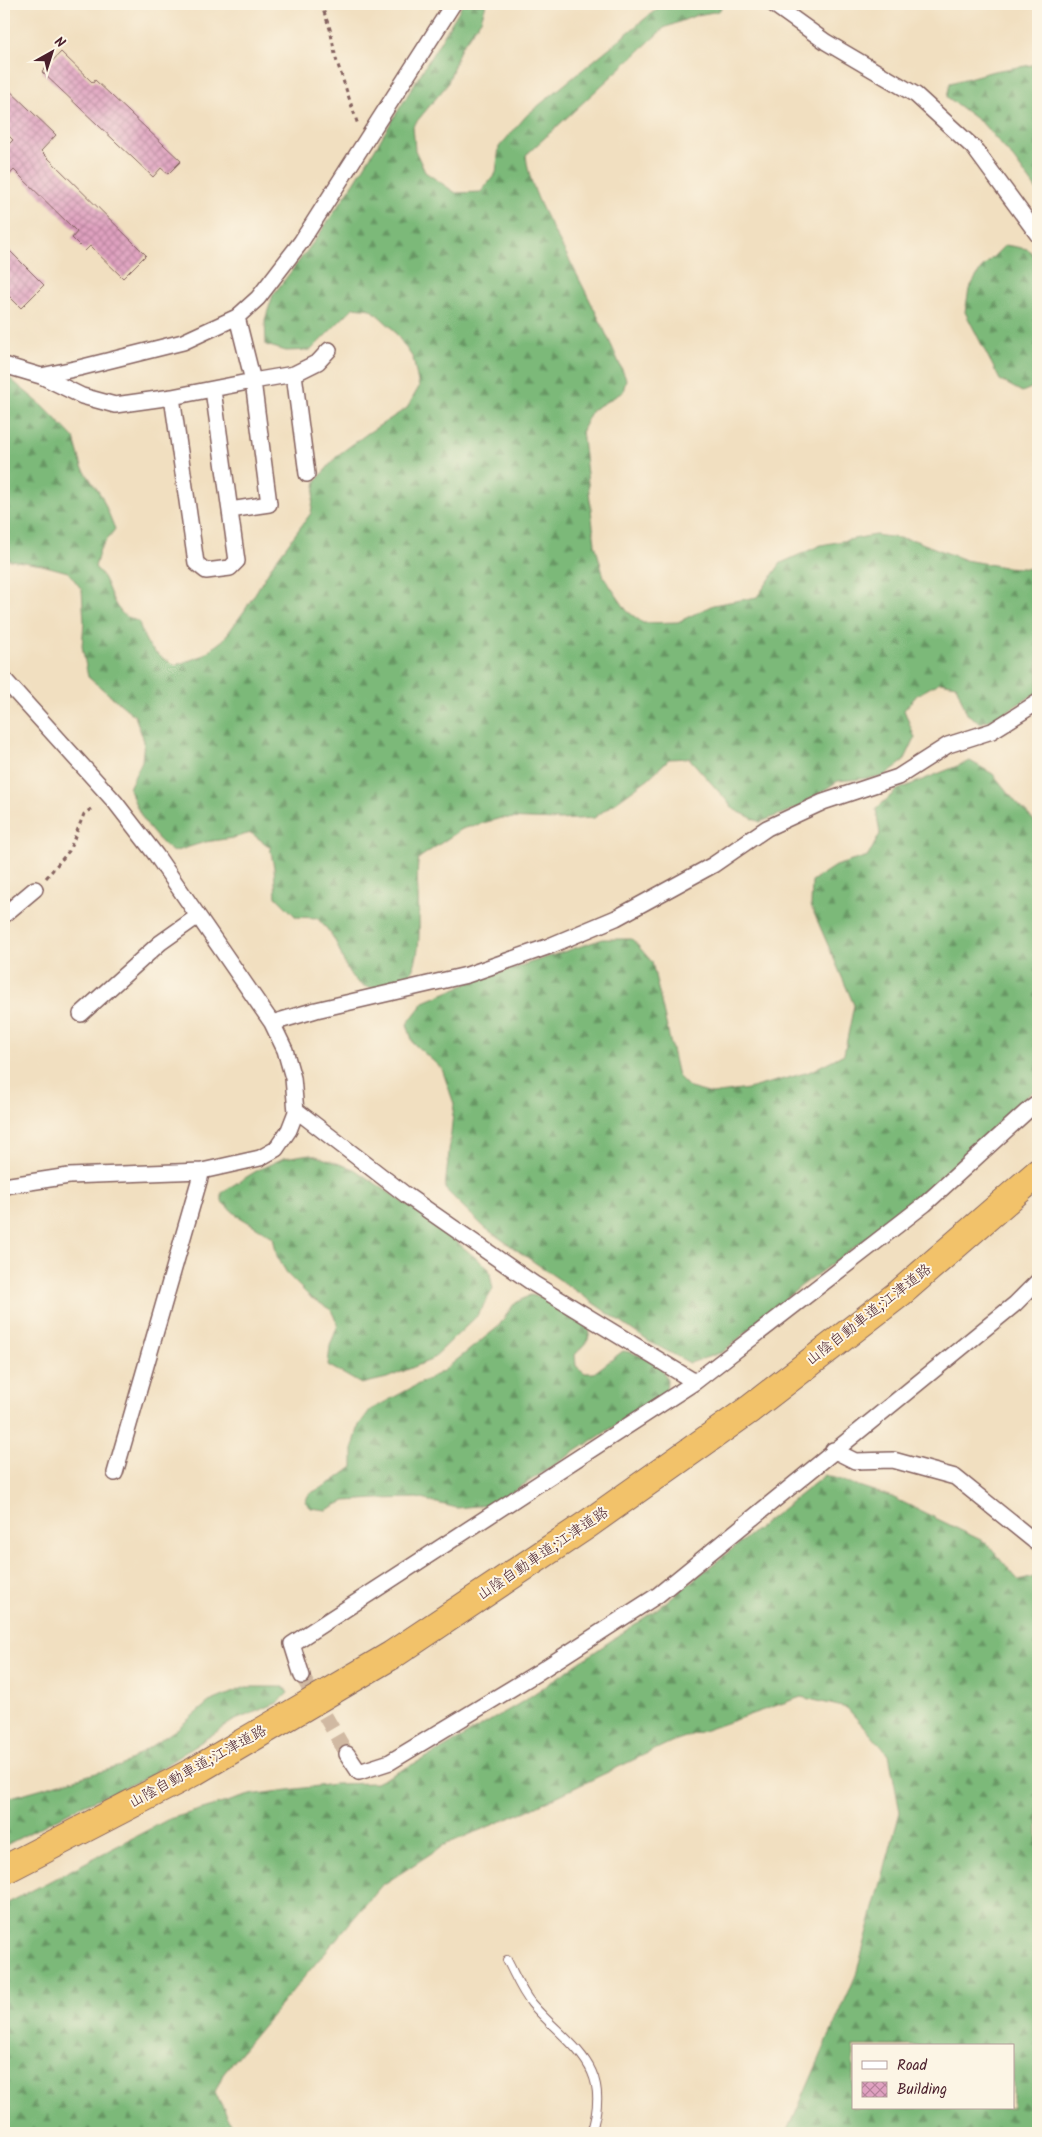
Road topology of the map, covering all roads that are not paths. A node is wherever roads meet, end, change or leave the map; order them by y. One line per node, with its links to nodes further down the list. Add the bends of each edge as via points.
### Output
1 (453, 4): 4 (street, via 301,242 258,298)
2 (773, 4): 3 (street, via 826,42 916,95 974,148)
3 (1038, 235)
4 (237, 317): 8 (street, via 184,342); 9 (street)
5 (329, 350): 7 (street, via 318,362)
6 (4, 365): 8 (street)
7 (294, 374): 9 (street); 12 (street)
8 (41, 376): 11 (street, via 82,396 115,406)
9 (253, 381): 10 (street); 13 (street, via 269,504)
10 (213, 390): 11 (street); 13 (street)
11 (172, 397): 13 (street, via 196,563 206,571 230,568 237,561)
12 (307, 474)
13 (230, 510)
14 (4, 678): 18 (street, via 115,802)
15 (1038, 702): 20 (street, via 992,731 948,745 898,777 823,802 767,828 713,864 616,918 547,947 467,975)
16 (36, 890): 17 (street)
17 (4, 915)
18 (198, 916): 19 (street, via 160,943); 20 (street)
19 (81, 1014)
20 (272, 1023): 22 (street, via 285,1050 293,1078)
21 (1038, 1103): 27 (street, via 925,1204)
22 (296, 1110): 23 (street, via 289,1130 276,1149 260,1158); 27 (street, via 406,1195 534,1284)
23 (202, 1171): 25 (street, via 69,1176); 29 (street)
24 (1038, 1174): 33 (highway, 山陰自動車道;江津道路, via 900,1293 750,1409 586,1526 392,1656 195,1771)
25 (4, 1186)
26 (1038, 1281): 28 (street, via 1015,1304)
27 (695, 1382): 31 (street, via 292,1644)
28 (834, 1450): 30 (street, via 855,1461 893,1460 956,1478); 32 (street, via 658,1595 537,1673 390,1762 359,1772)
29 (114, 1473)
30 (1038, 1544)
31 (302, 1676)
32 (348, 1754)
33 (4, 1870)
34 (507, 1960): 35 (lane, via 530,2002 590,2065 597,2098)
35 (592, 2133)

